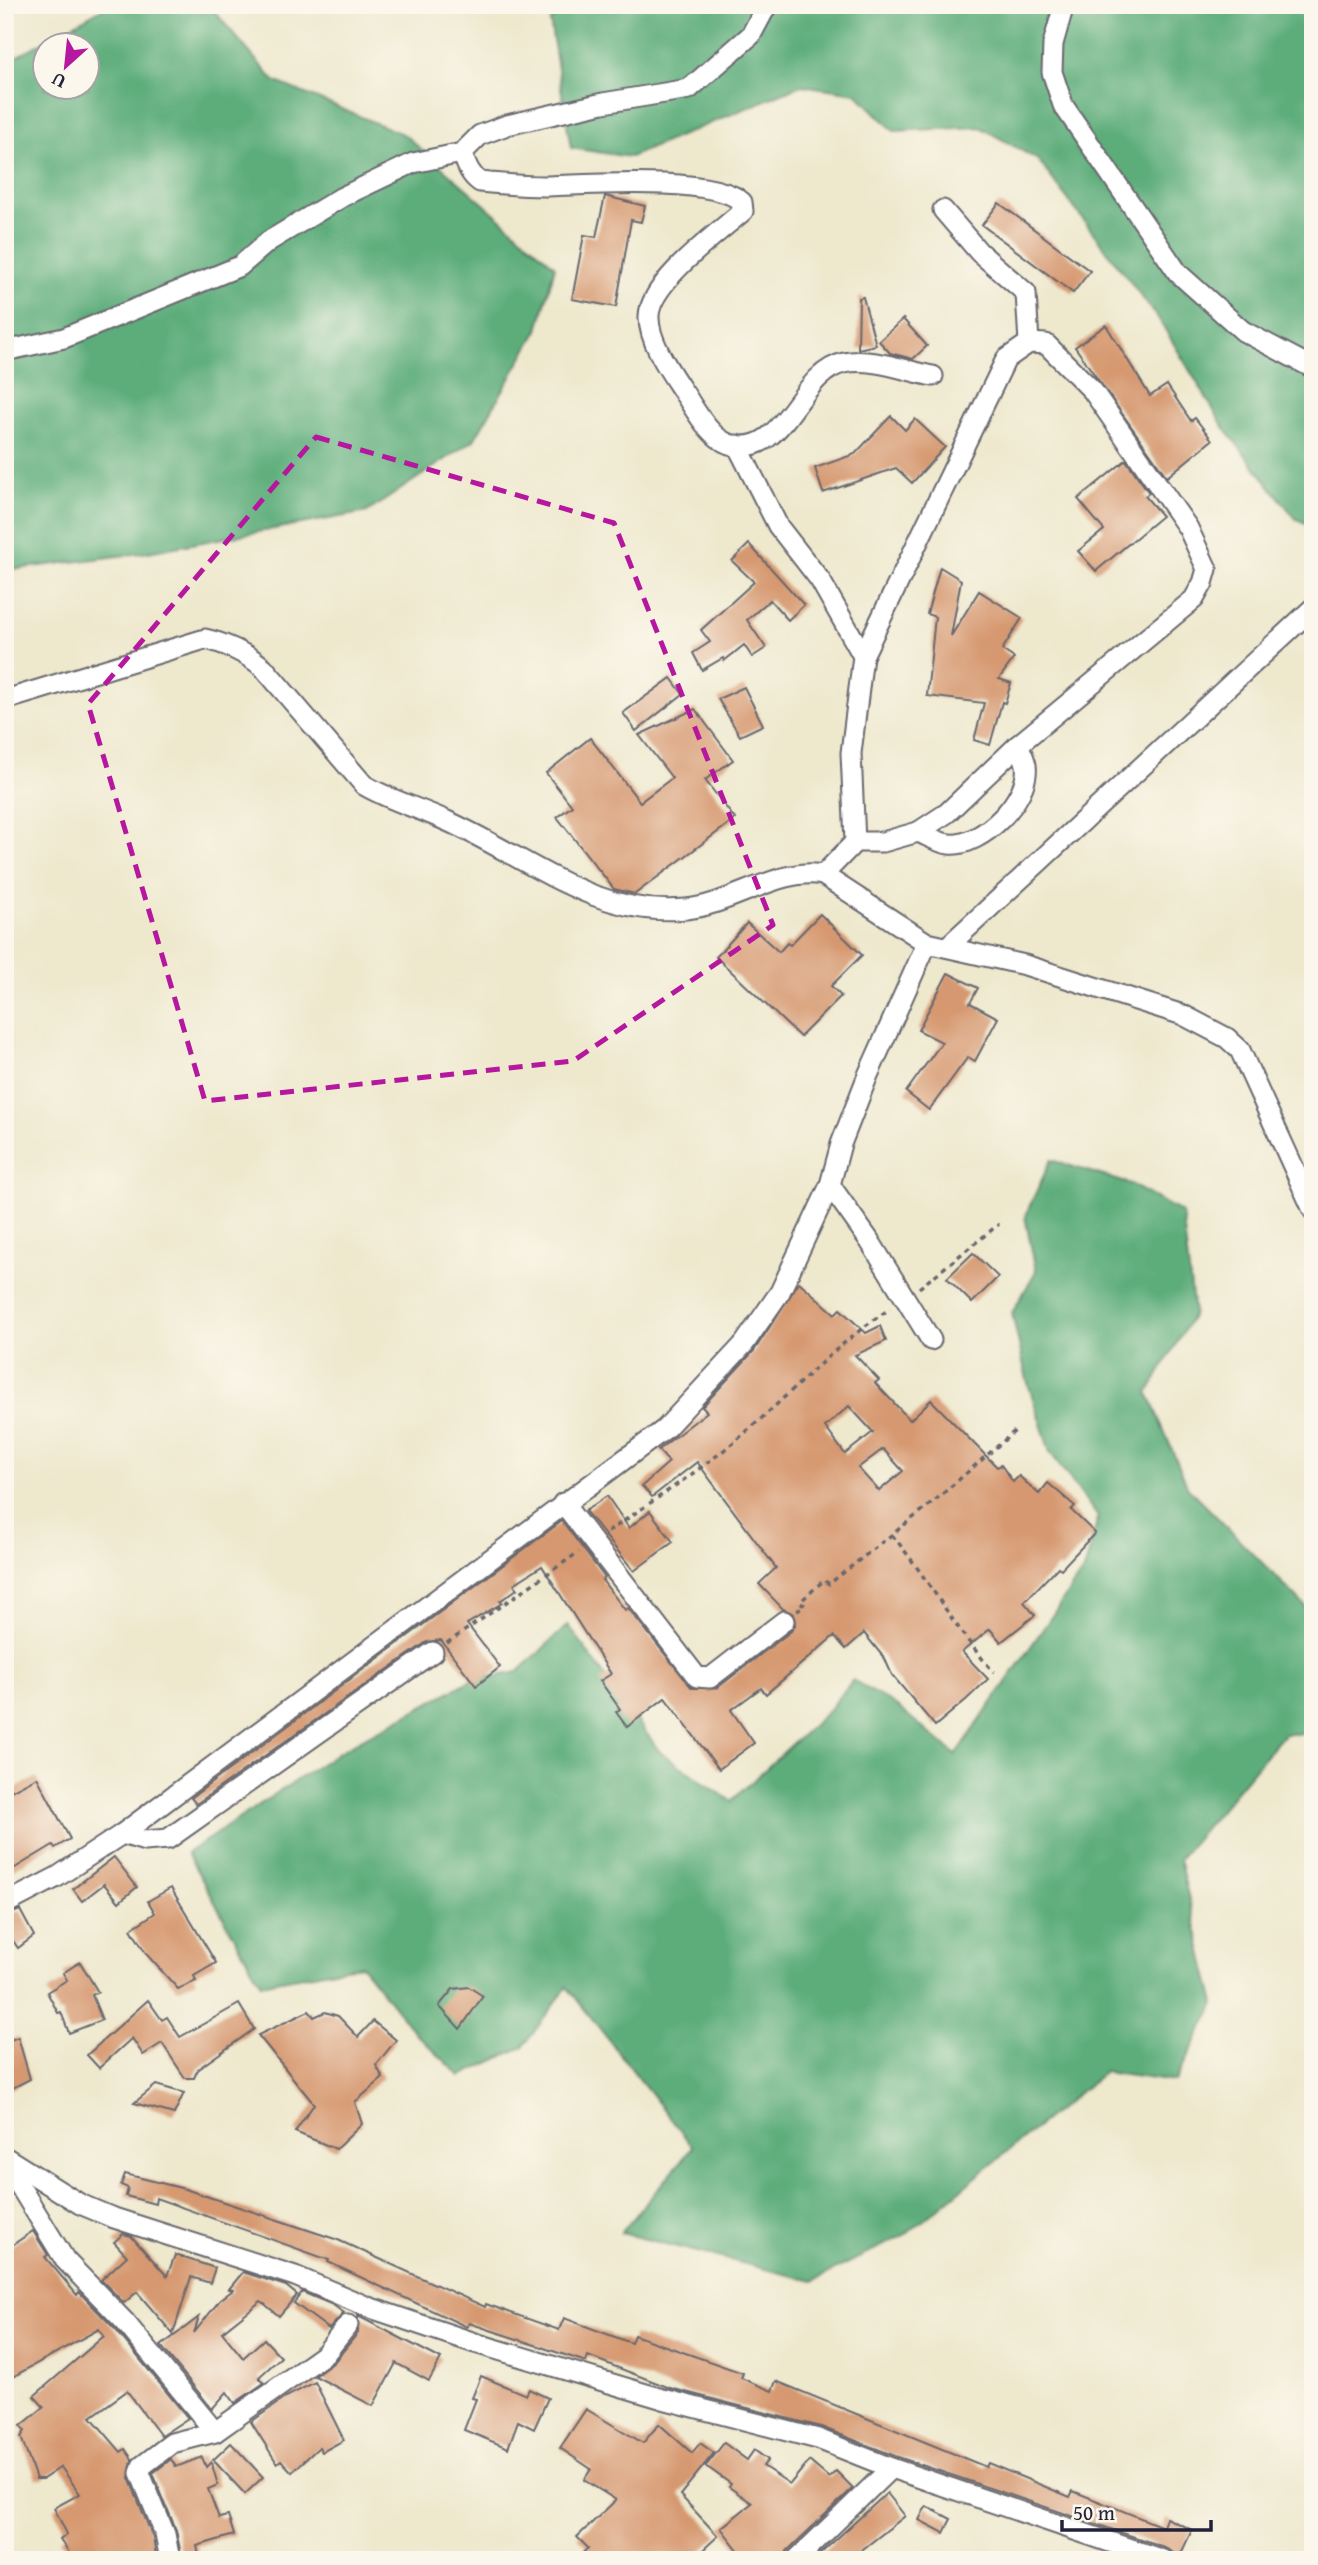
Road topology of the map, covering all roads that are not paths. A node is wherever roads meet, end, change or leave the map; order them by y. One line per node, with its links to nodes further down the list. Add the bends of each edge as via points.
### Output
1 (767, 5): 3 (street, via 751,35 689,89 507,125 480,135)
2 (1064, 5): 7 (street, via 1053,44 1052,72 1063,105 1178,273 1242,331)
3 (462, 153): 6 (street, via 413,163 342,197 270,241 240,266 64,338); 9 (street, via 471,176 480,182 543,186 636,181 718,191 741,202 743,211 659,291 649,317 674,378 695,410 721,440)
4 (943, 210): 5 (street, via 979,252 1026,293)
5 (1029, 343): 11 (street, via 1006,359); 13 (street, via 1046,344 1093,390 1188,528 1207,569 1194,599)
6 (5, 351)
7 (1313, 368)
8 (933, 376): 9 (street, via 882,365 834,366 812,385 772,436)
9 (737, 445): 11 (street, via 778,526 820,580)
10 (1313, 608): 18 (street)
11 (863, 656): 15 (street, via 851,753)
12 (5, 700): 16 (street, via 205,639 217,641 263,667 364,785 605,901 652,911 689,909 749,893 797,873)
13 (1018, 745): 14 (street, via 947,813); 14 (street, via 1027,767 1020,795 1003,818 971,839 950,844)
14 (918, 832): 15 (street, via 883,842)
15 (855, 842): 16 (street)
16 (823, 875): 17 (street)
17 (927, 943): 18 (street); 19 (street, via 868,1075)
18 (947, 947): 20 (street, via 1025,965 1183,1015 1227,1038 1240,1050)
19 (830, 1185): 21 (street); 22 (street, via 780,1292 744,1344 665,1429)
20 (1313, 1210)
21 (931, 1340)
22 (563, 1503): 23 (street, via 701,1679 710,1678); 25 (street)
23 (785, 1620)
24 (433, 1652): 25 (street, via 168,1839 145,1841)
25 (122, 1834): 26 (street, via 57,1877)
26 (5, 1904)
27 (5, 2160): 29 (street, via 65,2260 125,2322); 30 (street, via 111,2217 295,2276 368,2307 663,2399 818,2439)
28 (348, 2325): 29 (street, via 325,2354)
29 (215, 2432): 31 (street, via 172,2443 142,2466 140,2473 165,2534)
30 (891, 2468): 32 (street); 33 (street)
31 (170, 2560)
32 (796, 2560)
33 (1163, 2560)

